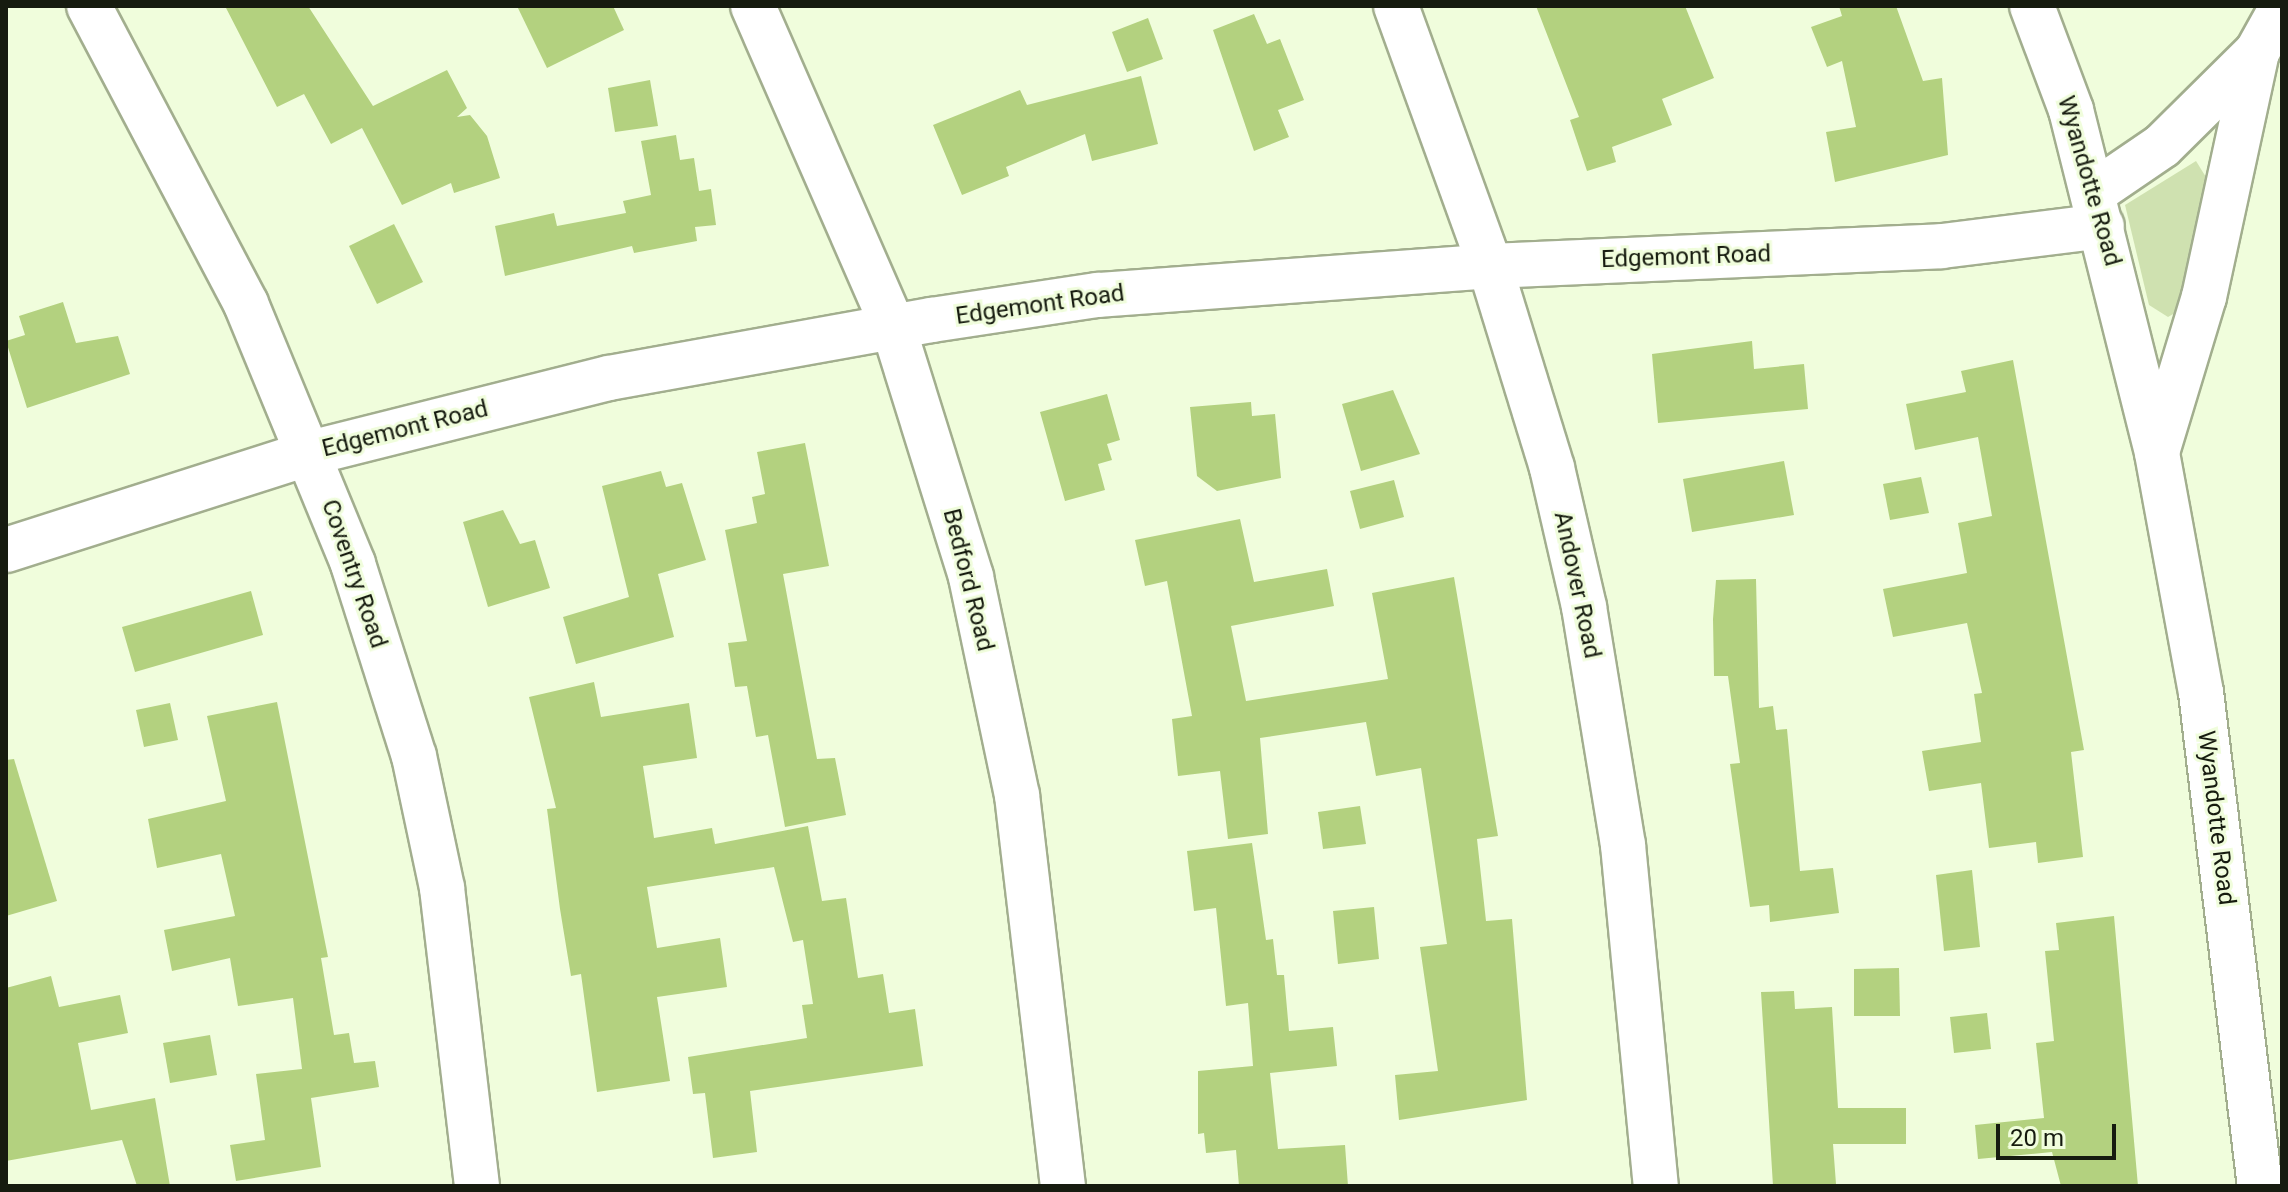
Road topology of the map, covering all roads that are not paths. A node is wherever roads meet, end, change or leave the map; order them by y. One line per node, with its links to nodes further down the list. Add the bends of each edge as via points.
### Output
1 (89, 6): 10 (street, Coventry Road, via 246,304)
2 (753, 6): 9 (street, Bedford Road)
3 (1396, 6): 8 (street, Andover Road)
4 (2032, 6): 7 (street, Wyandotte Road)
5 (2282, 7): 6 (street)
6 (2257, 52): 7 (street); 11 (street, Wyandotte Road, via 2204,297)
7 (2097, 209): 8 (street, Edgemont Road, via 1942,246); 11 (street, Wyandotte Road)
8 (1490, 266): 9 (street, Edgemont Road, via 1098,295); 15 (street, Andover Road, via 1552,468 1584,607 1623,845)
9 (893, 326): 10 (street, Edgemont Road, via 609,378); 14 (street, Bedford Road, via 971,577 1017,795)
10 (310, 453): 12 (street, Edgemont Road); 13 (street, Coventry Road, via 414,756 442,888)
11 (2157, 453): 16 (street, Wyandotte Road, via 2201,692)
12 (6, 550)
13 (477, 1186)
14 (1063, 1186)
15 (1656, 1186)
16 (2260, 1186)

